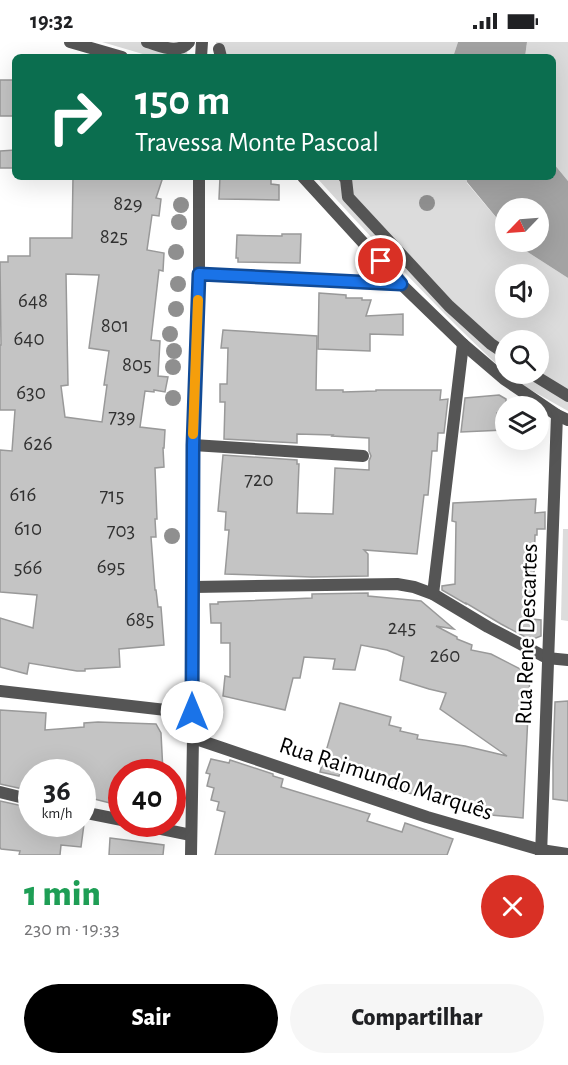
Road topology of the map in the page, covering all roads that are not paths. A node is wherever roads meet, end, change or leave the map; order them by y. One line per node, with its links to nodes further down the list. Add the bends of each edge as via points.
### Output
1 (70, 42): 4 (street)
2 (147, 42): 3 (street, via 176,50)
3 (189, 42)
4 (112, 54)
5 (199, 180): 8 (street)
6 (306, 180): 9 (street)
7 (346, 180): 11 (street, via 348,197 449,306)
8 (199, 274): 9 (street); 15 (street)
9 (401, 284): 10 (street)
10 (463, 344): 14 (street, via 504,379); 18 (street)
11 (495, 347)
12 (548, 384): 13 (street)
13 (568, 396)
14 (563, 417): 19 (street, Rua Rene Descartes)
15 (193, 445): 16 (street); 17 (street)
16 (363, 456)
17 (193, 587): 18 (street, via 397,584); 22 (street)
18 (433, 594): 19 (street)
19 (547, 658): 20 (street); 28 (street, Rua Rene Descartes)
20 (568, 660)
21 (0, 691): 22 (street)
22 (192, 712): 23 (street)
23 (193, 738): 27 (street); 28 (street, Rua Raimundo Marquês)
24 (0, 792): 25 (street)
25 (18, 796)
26 (186, 834): 27 (street)
27 (191, 835): 30 (street)
28 (541, 852): 29 (street, Rua Raimundo Marquês)
29 (568, 854)
30 (191, 855)

